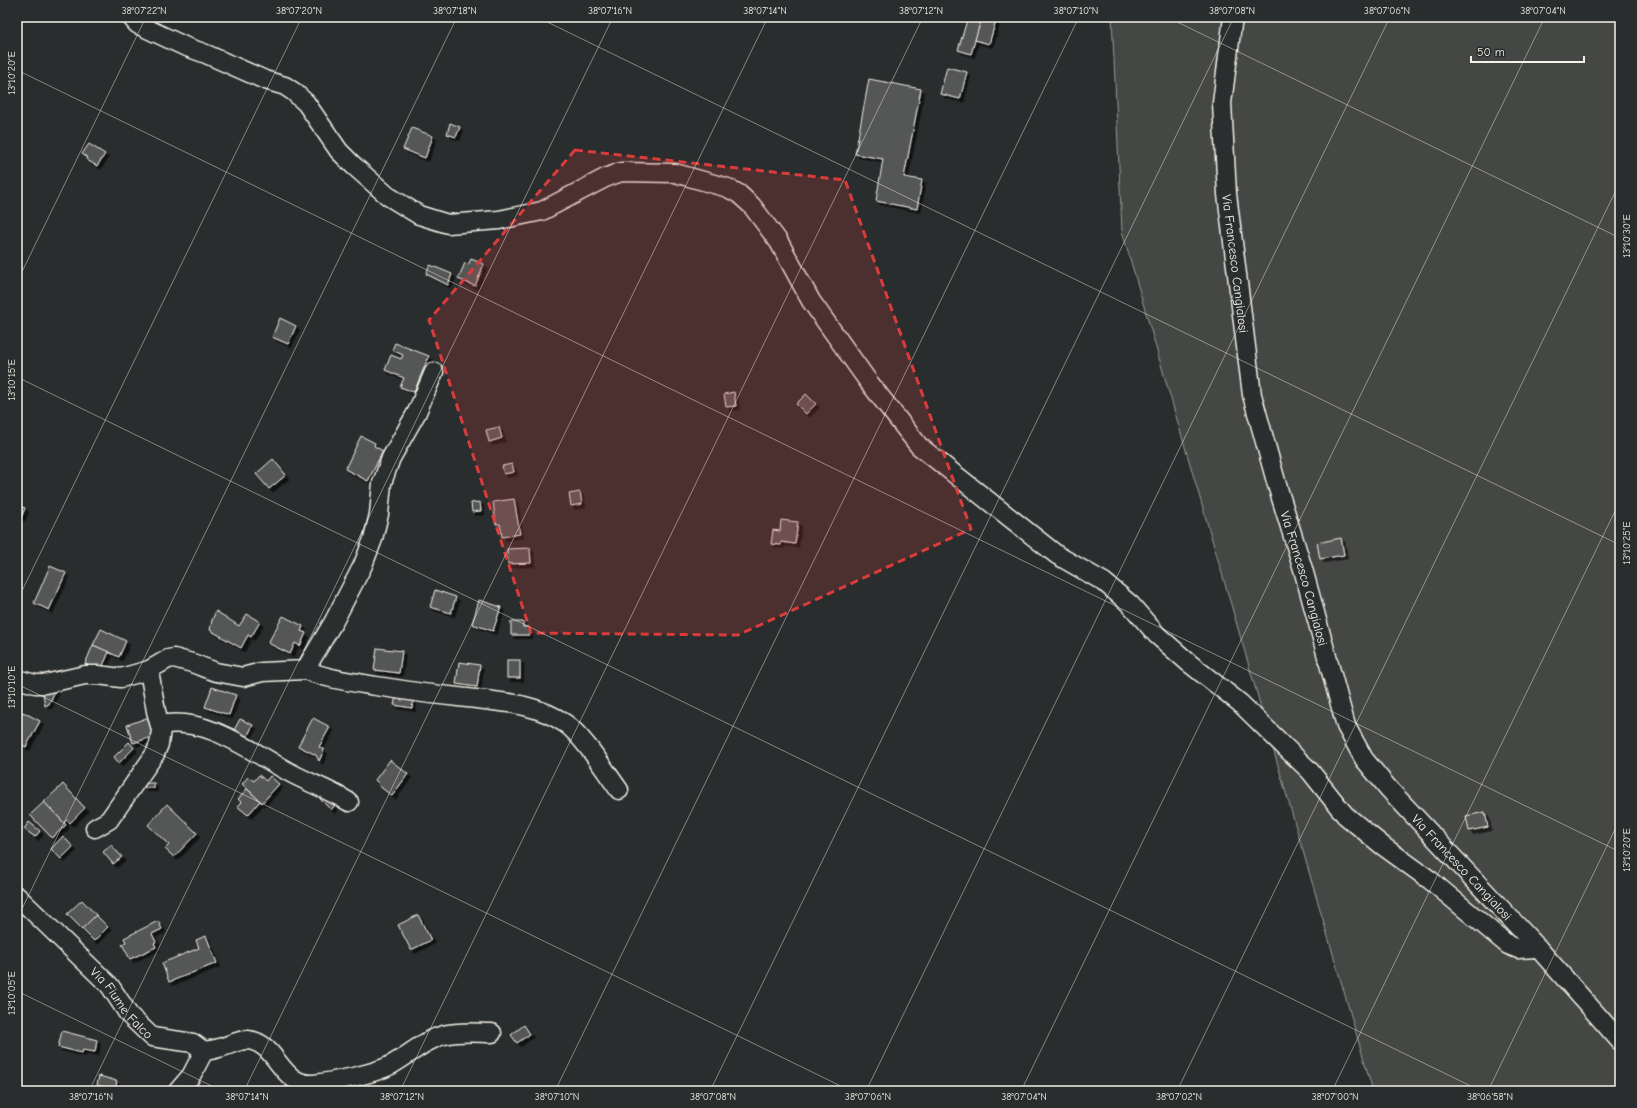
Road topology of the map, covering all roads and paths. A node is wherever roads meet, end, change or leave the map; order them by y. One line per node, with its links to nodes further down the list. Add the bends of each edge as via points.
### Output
1 (131, 17): 12 (street, via 137,24 171,40 285,86 306,103 339,151 388,196 419,215 448,224 499,220 542,210 621,172 675,173 728,188 739,194 752,206 779,242 810,300 918,446 1057,555 1104,582 1130,604 1157,636 1240,703 1310,771 1345,815 1383,846 1430,880 1508,945 1518,949)
2 (1233, 17): 12 (street, Via Francesco Cangialosi, via 1222,103 1227,194 1252,395 1346,726 1364,759 1388,788)
3 (434, 372): 5 (street, via 417,412 391,458 382,483 373,539 363,565)
4 (149, 670): 5 (street, via 174,658 216,672 243,677 262,672); 6 (street, via 121,678 85,675 44,684); 7 (street)
5 (305, 670): 8 (street, via 321,676 362,684 536,708 567,725 581,739)
6 (17, 679)
7 (160, 725): 9 (street, via 181,723 215,732); 10 (street, via 160,737 155,754 109,820)
8 (619, 790)
9 (349, 802)
10 (95, 828)
11 (17, 896): 15 (street, Via Fiume Falco, via 110,986 129,1015 152,1037 193,1043)
12 (1538, 948): 14 (street, Via Francesco Cangialosi)
13 (492, 1033): 15 (street, via 443,1035 390,1066 314,1084 301,1083 292,1078 257,1042 248,1040)
14 (1620, 1041)
15 (204, 1051): 16 (street, via 191,1076)
16 (178, 1091)

